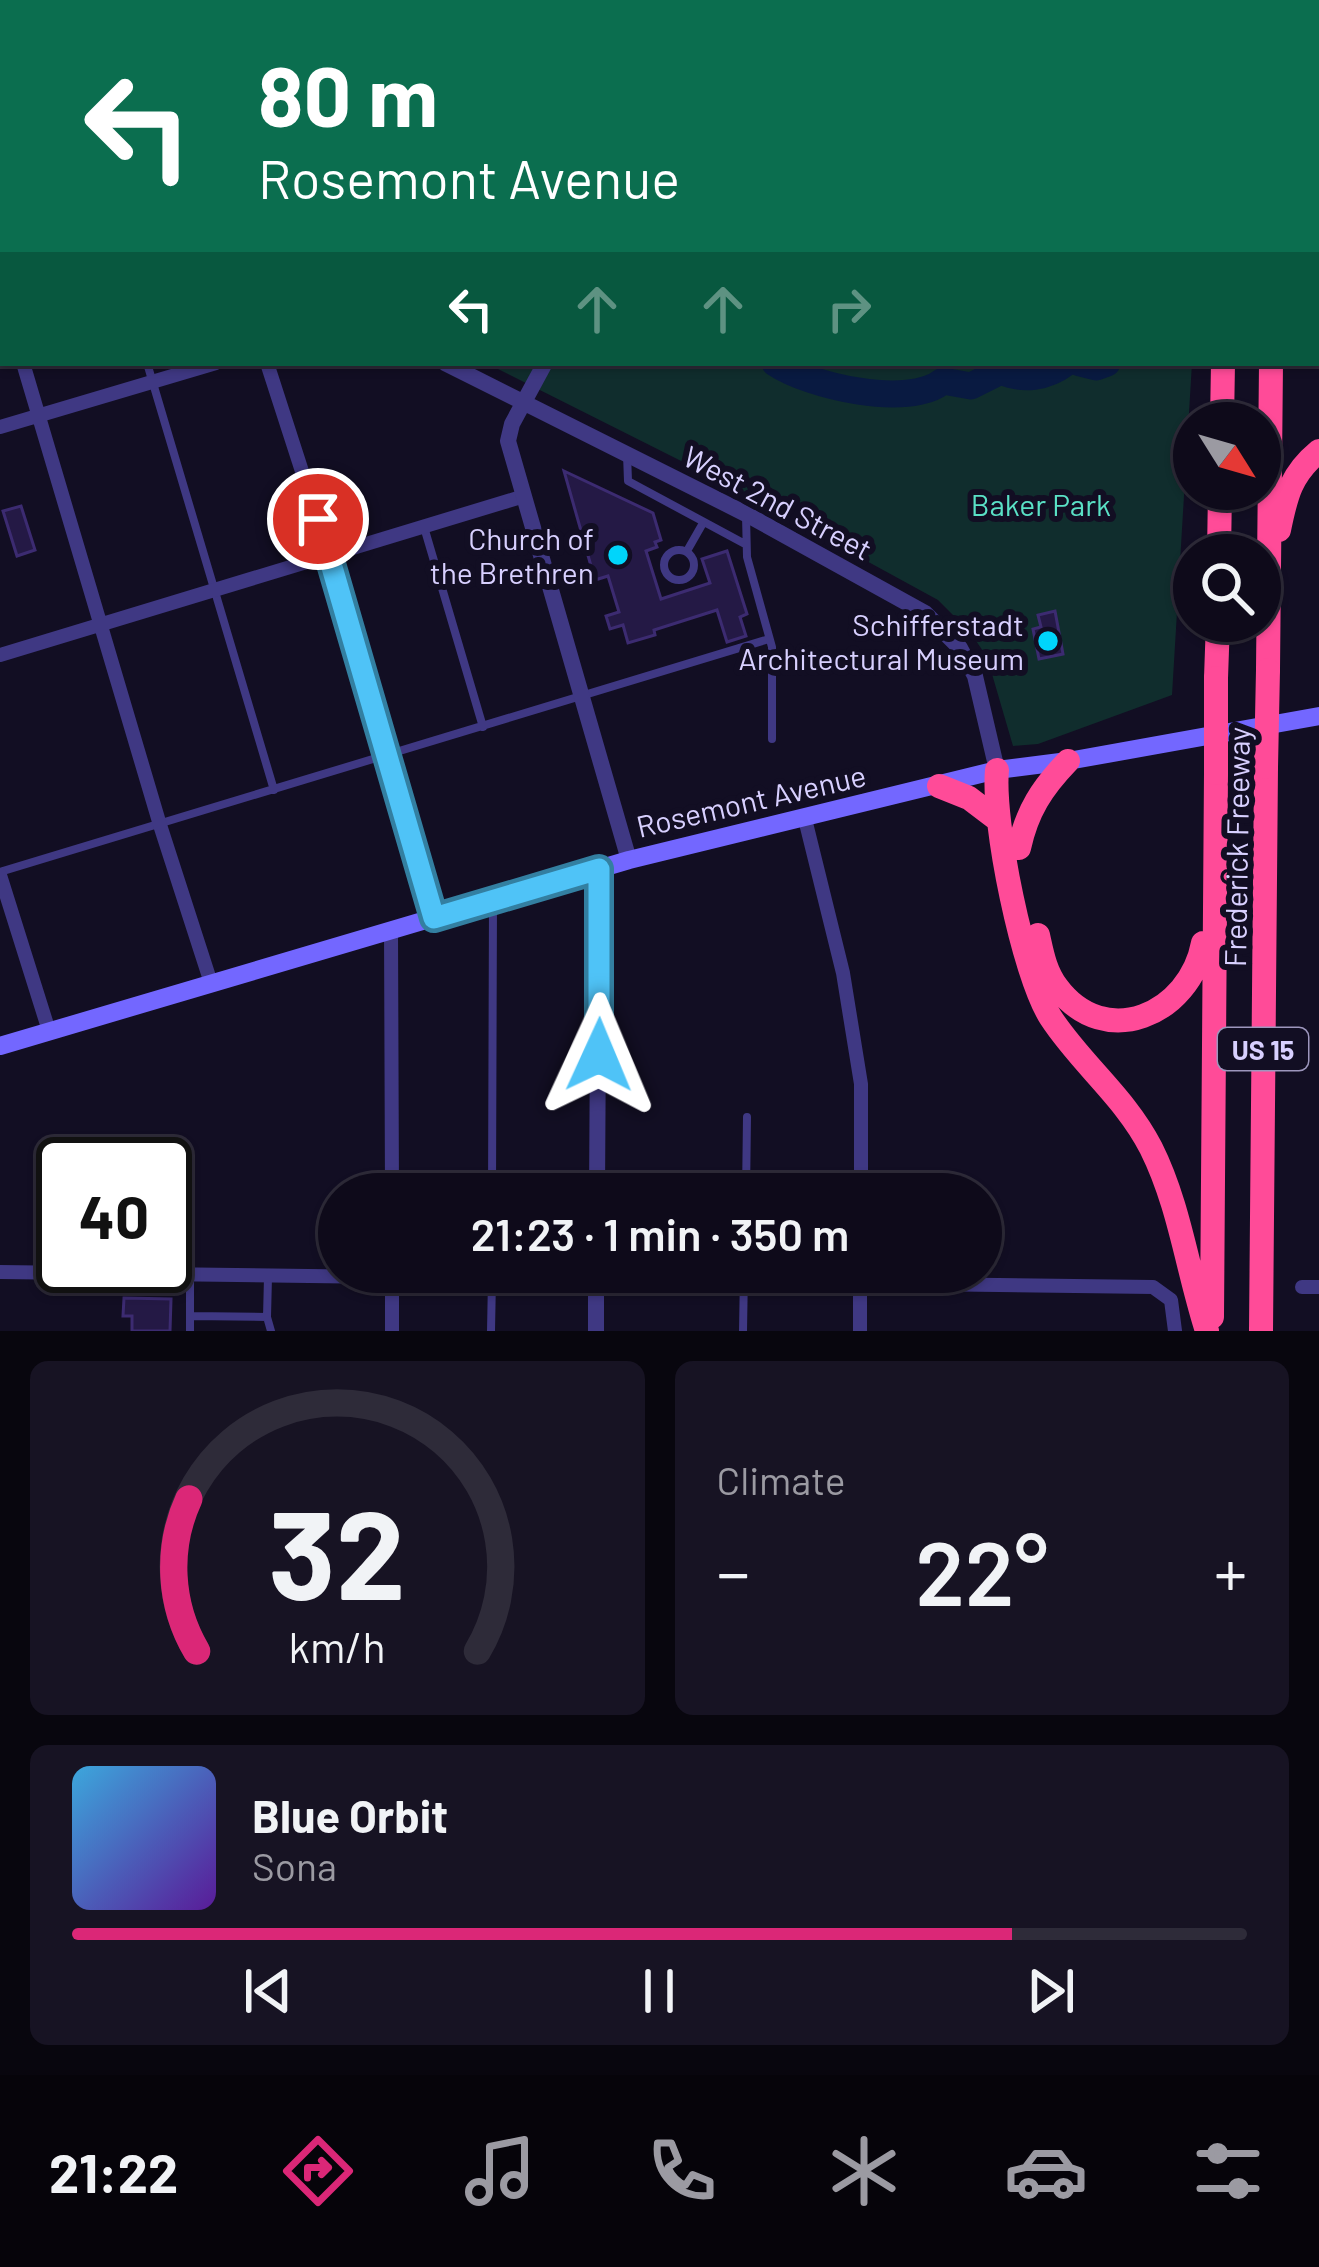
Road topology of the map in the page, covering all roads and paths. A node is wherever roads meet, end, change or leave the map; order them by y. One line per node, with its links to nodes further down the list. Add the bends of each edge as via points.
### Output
1 (24, 366): 12 (street)
2 (148, 366): 9 (lane)
3 (206, 366): 9 (street)
4 (269, 366): 24 (street)
5 (451, 366): 11 (street, West 2nd Street)
6 (544, 366): 11 (street)
7 (1223, 366): 10 (highway)
8 (1271, 366): 20 (highway, Frederick Freeway / US 15)
9 (152, 382): 12 (street); 25 (lane)
10 (1222, 402)
11 (525, 404): 15 (street, West 2nd Street); 16 (street, via 508,441)
12 (40, 416): 13 (street); 26 (street)
13 (0, 428)
14 (1319, 451): 21 (highway, via 1287,489)
15 (627, 454): 17 (street, West 2nd Street); 18 (lane, via 628,481)
16 (521, 497): 19 (street); 31 (street)
17 (746, 514): 22 (lane); 37 (street, West 2nd Street, via 945,630 979,687)
18 (703, 523): 22 (lane); 23 (lane)
19 (424, 527): 24 (street); 33 (lane)
20 (1269, 534)
21 (1281, 534)
22 (745, 544): 29 (lane)
23 (687, 551): 23 (lane, via 670,552 664,562 676,581 692,573)
24 (330, 558): 25 (street); 35 (street)
25 (215, 592): 26 (street); 39 (lane)
26 (103, 625): 30 (street); 42 (street)
27 (1217, 642): 47 (highway, Frederick Freeway / US 15, bridge)
28 (1268, 642): 85 (highway, Frederick Freeway / US 15, bridge)
29 (770, 643): 31 (lane); 34 (lane)
30 (0, 655)
31 (580, 698): 33 (lane); 44 (street)
32 (1319, 716): 36 (main road, Rosemont Avenue)
33 (483, 728): 35 (lane)
34 (772, 739)
35 (387, 758): 39 (lane); 49 (street)
36 (1068, 761): 37 (main road, Rosemont Avenue); 43 (highway, via 1037,796)
37 (997, 770): 38 (main road, Rosemont Avenue); 41 (highway); 43 (highway)
38 (939, 786): 40 (main road, Rosemont Avenue); 41 (highway)
39 (274, 790): 42 (lane)
40 (806, 819): 44 (main road, Rosemont Avenue); 59 (street, via 861,1084)
41 (998, 820): 84 (highway, via 1039,996 1148,1142 1174,1201)
42 (160, 825): 46 (lane); 51 (street)
43 (1019, 848): 47 (highway, via 1045,964 1065,997 1095,1015 1146,1016 1176,998 1196,970)
44 (629, 860): 45 (main road, Rosemont Avenue)
45 (599, 869): 48 (main road, Rosemont Avenue); 57 (street)
46 (0, 873): 52 (street)
47 (1213, 894): 84 (highway, Frederick Freeway / US 15)
48 (493, 900): 49 (main road, Rosemont Avenue); 56 (lane)
49 (434, 918): 50 (main road, Rosemont Avenue)
50 (391, 930): 51 (main road, Rosemont Avenue); 55 (street)
51 (211, 983): 52 (main road, Rosemont Avenue)
52 (49, 1031): 53 (main road, Rosemont Avenue)
53 (0, 1046)
54 (747, 1118): 58 (lane)
55 (392, 1173)
56 (492, 1173)
57 (597, 1173)
58 (746, 1173)
59 (861, 1173)
60 (0, 1272): 61 (street)
61 (36, 1273)
62 (192, 1276): 64 (street)
63 (318, 1276): 64 (street)
64 (268, 1277): 75 (lane)
65 (1002, 1282): 83 (street, via 1153,1287 1172,1300)
66 (1302, 1287): 67 (street)
67 (1319, 1287)
68 (190, 1293): 74 (lane)
69 (392, 1293): 78 (street)
70 (492, 1293): 79 (lane)
71 (596, 1293): 80 (street)
72 (744, 1293): 81 (lane)
73 (860, 1293): 82 (street)
74 (190, 1316): 75 (lane); 76 (lane)
75 (267, 1318): 77 (lane)
76 (190, 1331)
77 (271, 1331)
78 (392, 1331)
79 (491, 1331)
80 (596, 1331)
81 (743, 1331)
82 (860, 1331)
83 (1175, 1331)
84 (1209, 1331)
85 (1261, 1331)

